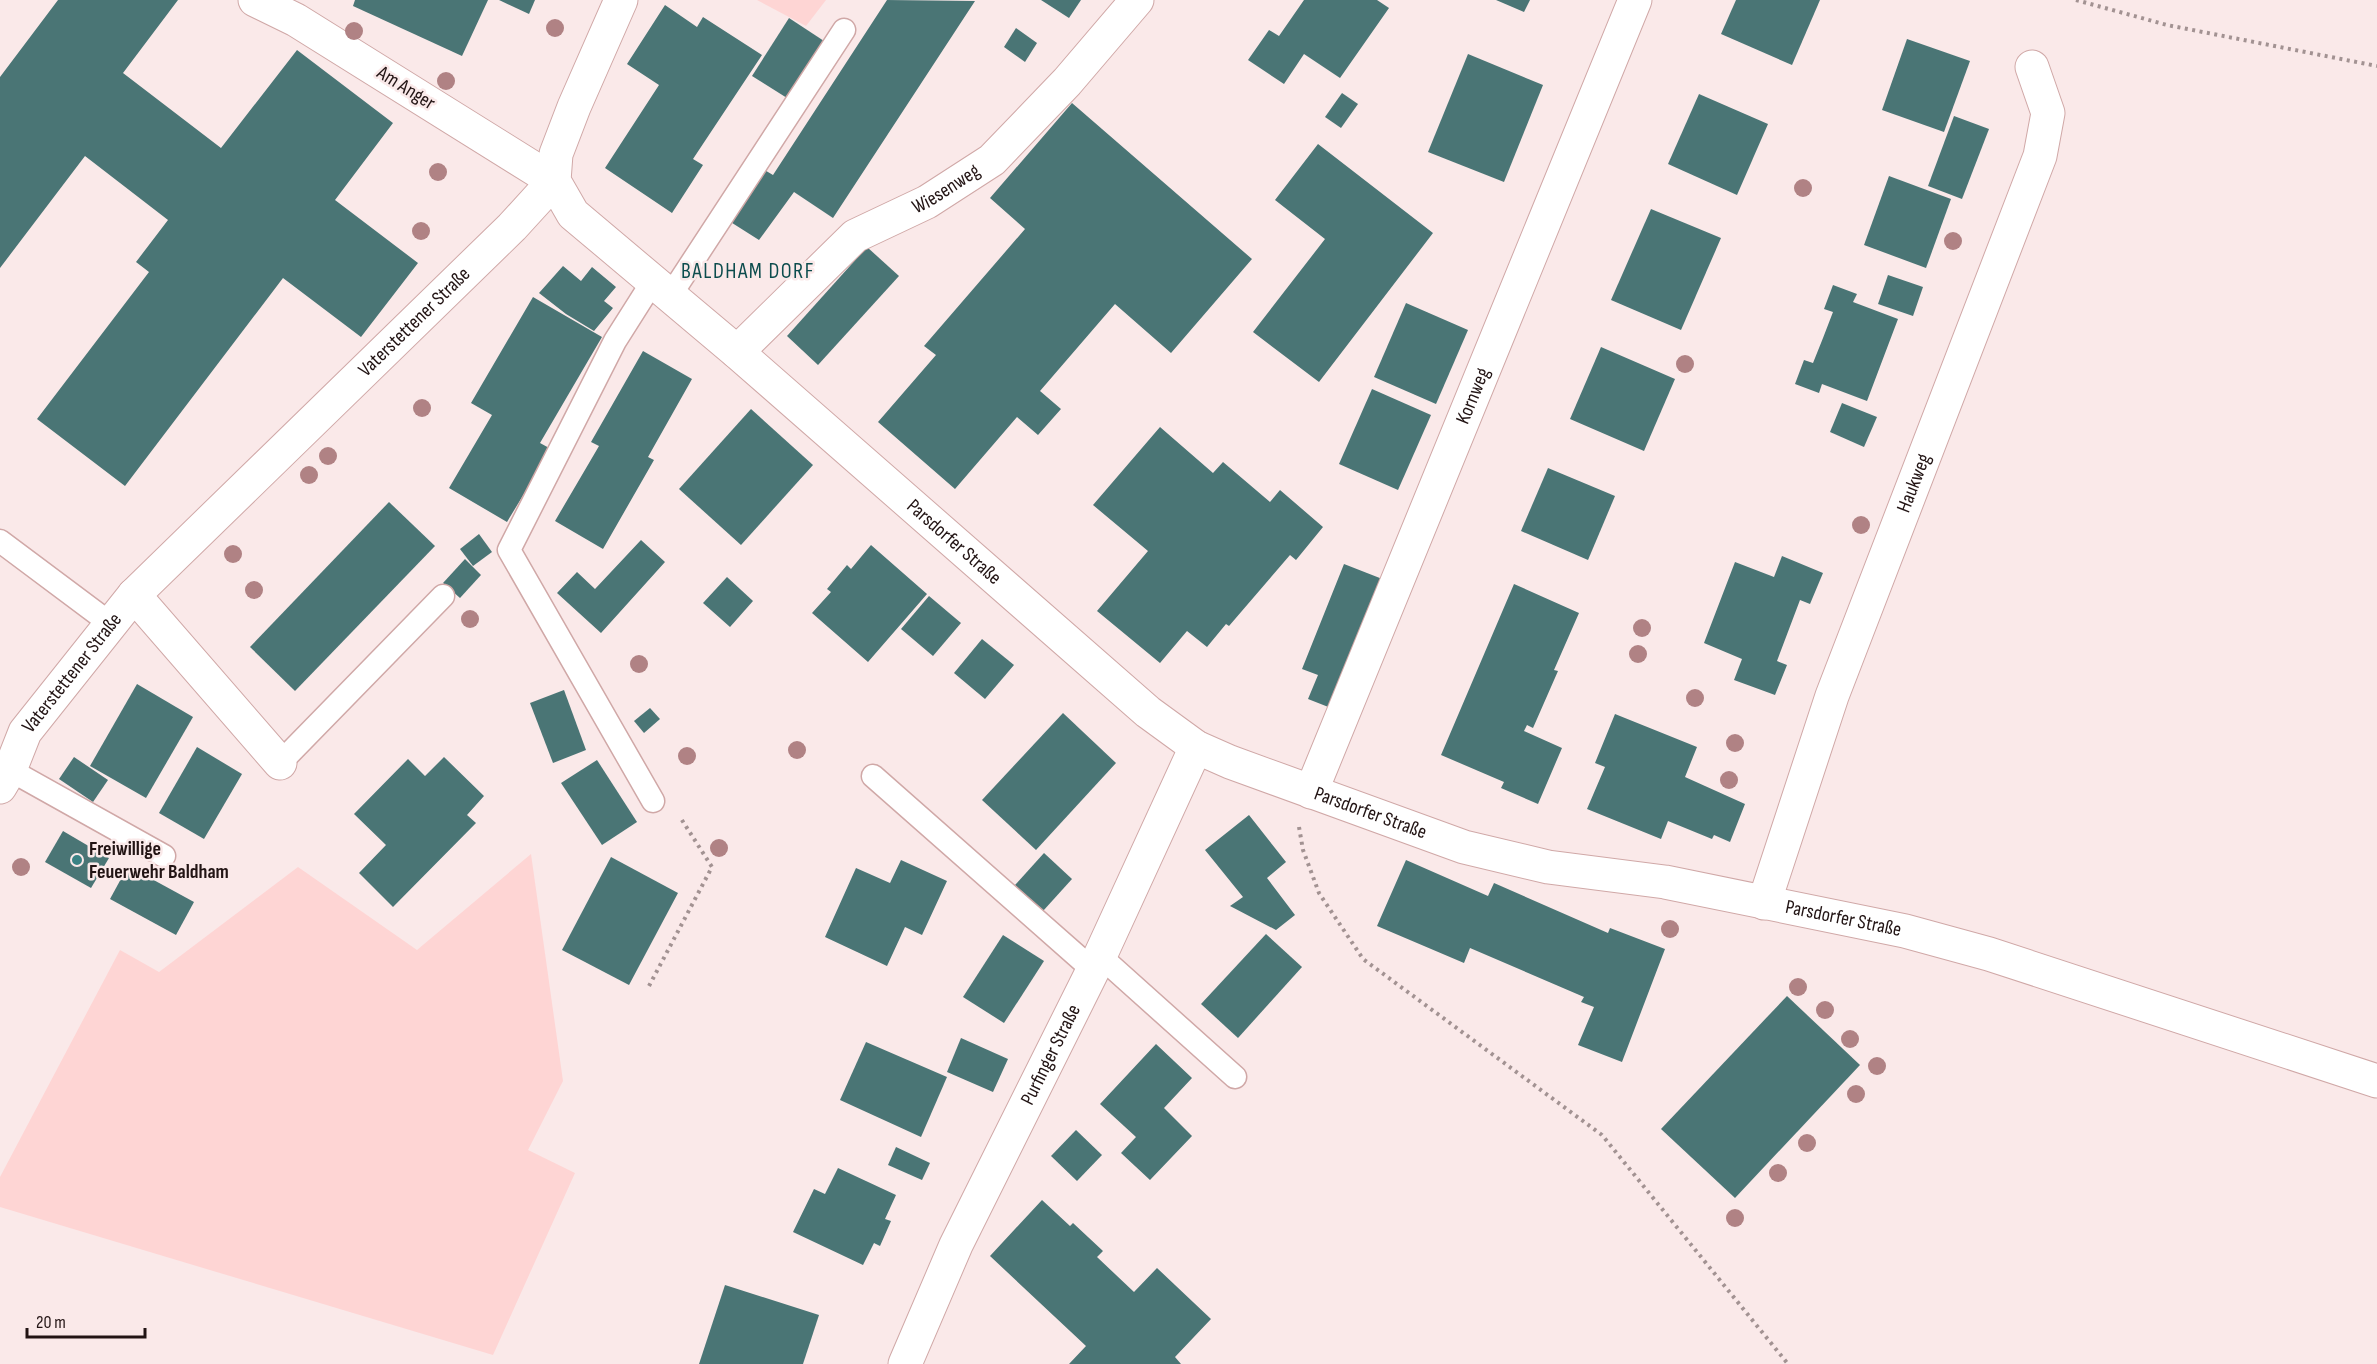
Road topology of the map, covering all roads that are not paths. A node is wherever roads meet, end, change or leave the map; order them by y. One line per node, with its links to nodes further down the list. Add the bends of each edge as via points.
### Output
1 (255, 0): 7 (street, Am Anger, via 296,20)
2 (621, 0): 7 (street, via 556,154)
3 (1137, 0): 9 (street, Wiesenweg, via 1067,82 992,160 927,202 855,236)
4 (1635, 0): 19 (street, Kornweg)
5 (844, 30): 8 (lane)
6 (2032, 67): 22 (street, Haukweg, via 2048,113 2040,156 1832,696)
7 (554, 181): 8 (street, Parsdorfer Straße, via 573,214); 11 (street, Vaterstettener Straße, via 512,227)
8 (662, 289): 9 (street, Parsdorfer Straße); 20 (lane, via 615,341 509,550)
9 (737, 352): 15 (street, Parsdorfer Straße, via 1148,712)
10 (0, 541): 13 (lane)
11 (134, 595): 13 (street, Vaterstettener Straße); 16 (street, Vaterstettener Straße)
12 (443, 596): 16 (lane, Vaterstettener Straße)
13 (111, 624): 14 (street, Vaterstettener Straße)
14 (12, 734): 18 (street, Vaterstettener Straße)
15 (1196, 747): 19 (street, Parsdorfer Straße); 23 (street, Purfinger Straße)
16 (280, 763)
17 (873, 776): 23 (lane)
18 (5, 778): 21 (lane)
19 (1302, 788): 22 (street, Parsdorfer Straße, via 1464,847 1548,867 1665,882)
20 (653, 801)
21 (164, 856)
22 (1764, 903): 25 (street, Parsdorfer Straße, via 1905,931 1989,954)
23 (1096, 963): 24 (lane); 26 (street, Purfinger Straße, via 956,1245)
24 (1235, 1077)
25 (2377, 1081)
26 (905, 1364)

